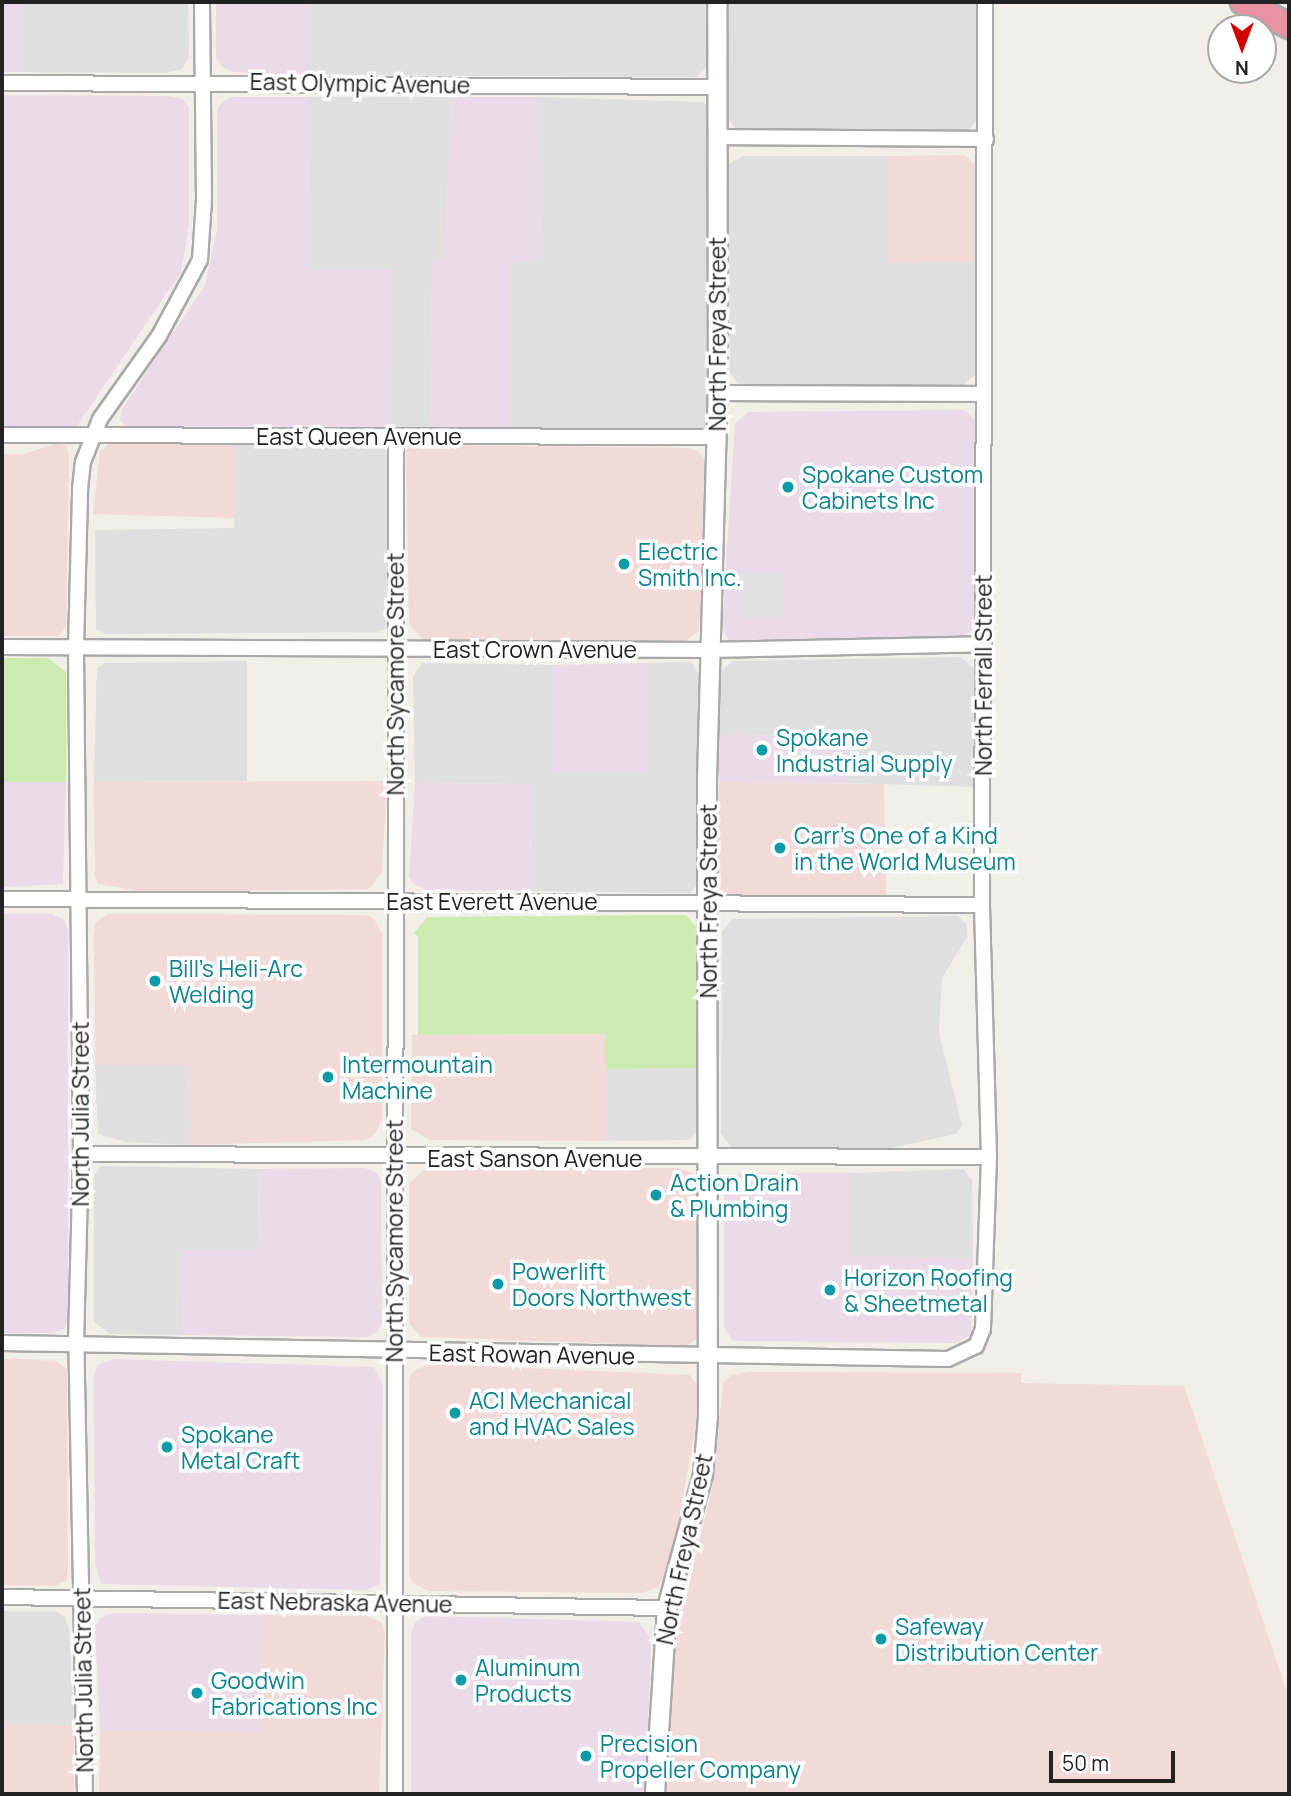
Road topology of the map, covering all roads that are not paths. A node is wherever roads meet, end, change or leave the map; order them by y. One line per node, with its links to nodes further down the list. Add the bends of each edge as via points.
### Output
1 (202, 2): 6 (street, North Julia Street)
2 (717, 2): 8 (street, North Freya Street)
3 (985, 2): 10 (street, North Ferrall Street)
4 (1243, 2): 5 (highway)
5 (1289, 26)
6 (204, 81): 7 (street, East Olympic Avenue); 8 (street, East Olympic Avenue); 14 (street, North Julia Street, via 200,260 159,336 110,403)
7 (2, 83)
8 (719, 87): 9 (street, North Freya Street)
9 (718, 137): 10 (street); 11 (street, North Freya Street)
10 (986, 139): 12 (street, North Ferrall Street)
11 (719, 394): 12 (street); 16 (street, North Freya Street)
12 (984, 394): 17 (street, North Ferrall Street)
13 (2, 435): 14 (street, East Queen Avenue)
14 (93, 435): 15 (street, East Queen Avenue); 19 (street, North Julia Street, via 79,489)
15 (396, 436): 16 (street, East Queen Avenue); 20 (street, North Sycamore Street)
16 (717, 437): 21 (street, North Freya Street)
17 (984, 644): 21 (street, East Crown Avenue); 26 (street, North Ferrall Street)
18 (2, 647): 19 (street, East Crown Avenue)
19 (76, 647): 20 (street, East Crown Avenue); 23 (street, North Julia Street)
20 (396, 648): 21 (street, East Crown Avenue); 24 (street, North Sycamore Street)
21 (708, 650): 25 (street, North Freya Street)
22 (2, 900): 23 (street, East Everett Avenue)
23 (79, 900): 24 (street, East Everett Avenue); 27 (street, North Julia Street)
24 (393, 900): 25 (street, East Everett Avenue); 28 (street, North Sycamore Street)
25 (707, 902): 26 (street, East Everett Avenue); 30 (street, North Freya Street)
26 (982, 905): 29 (street, North Ferrall Street)
27 (81, 1154): 28 (street, East Sanson Avenue); 32 (street, North Julia Street)
28 (394, 1157): 30 (street, East Sanson Avenue); 34 (street, North Sycamore Street)
29 (989, 1157): 30 (street, East Sanson Avenue); 33 (street, North Ferrall Street, via 983,1329)
30 (710, 1160): 35 (street, North Freya Street)
31 (2, 1343): 32 (street, East Rowan Avenue)
32 (76, 1343): 34 (street, East Rowan Avenue); 37 (street, North Julia Street)
33 (976, 1346): 35 (street, East Rowan Avenue, via 948,1359)
34 (394, 1352): 35 (street, East Rowan Avenue); 38 (street, North Sycamore Street)
35 (710, 1356): 39 (street, North Freya Street, via 703,1475)
36 (2, 1597): 37 (street, East Nebraska Avenue)
37 (81, 1598): 38 (street, East Nebraska Avenue); 40 (street, North Julia Street)
38 (396, 1603): 39 (street, East Nebraska Avenue); 41 (street, North Sycamore Street)
39 (667, 1608): 42 (street, North Freya Street)
40 (85, 1794)
41 (395, 1794)
42 (654, 1794)

